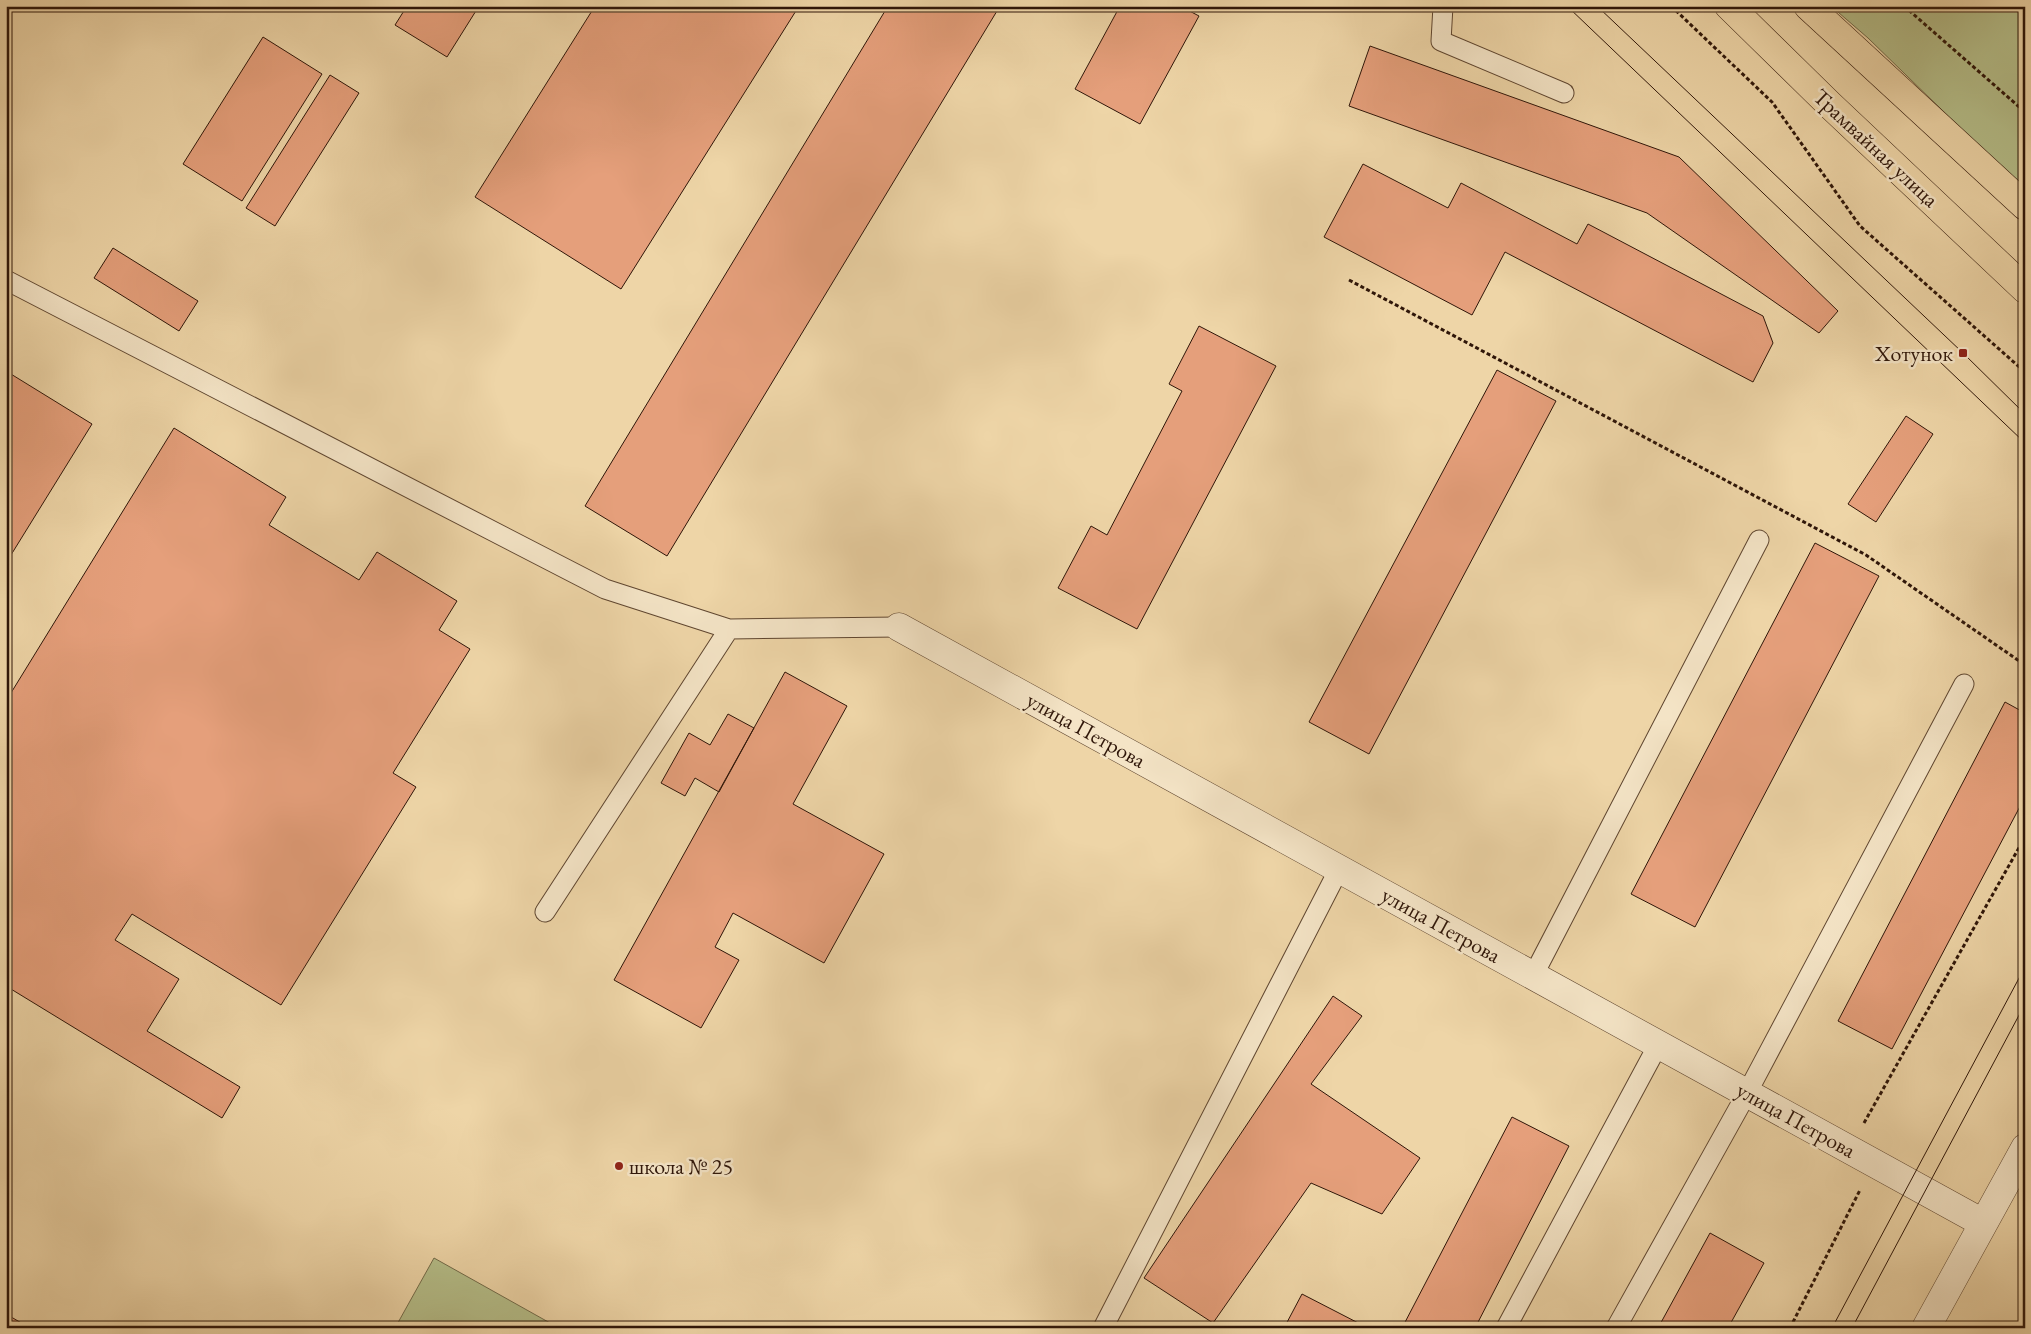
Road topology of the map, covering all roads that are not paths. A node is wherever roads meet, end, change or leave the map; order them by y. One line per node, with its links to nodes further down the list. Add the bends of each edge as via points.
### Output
1 (1443, 6): 4 (lane, via 1441,41)
2 (1729, 6): 7 (main road, Трамвайная улица)
3 (1808, 6): 5 (main road)
4 (1564, 93)
5 (2025, 206)
6 (6, 280): 10 (lane, via 605,589)
7 (2025, 288)
8 (1759, 540): 14 (lane)
9 (899, 627): 10 (lane); 12 (street, улица Петрова)
10 (729, 629): 13 (lane)
11 (1964, 684): 16 (lane)
12 (1339, 869): 14 (street, улица Петрова); 19 (lane)
13 (544, 912)
14 (1533, 976): 15 (street, улица Петрова)
15 (1658, 1045): 16 (street, улица Петрова); 20 (lane)
16 (1747, 1093): 18 (street, улица Петрова); 21 (lane)
17 (2025, 1148): 18 (street)
18 (1983, 1223): 22 (street)
19 (1104, 1328)
20 (1506, 1328)
21 (1616, 1328)
22 (1926, 1328)

